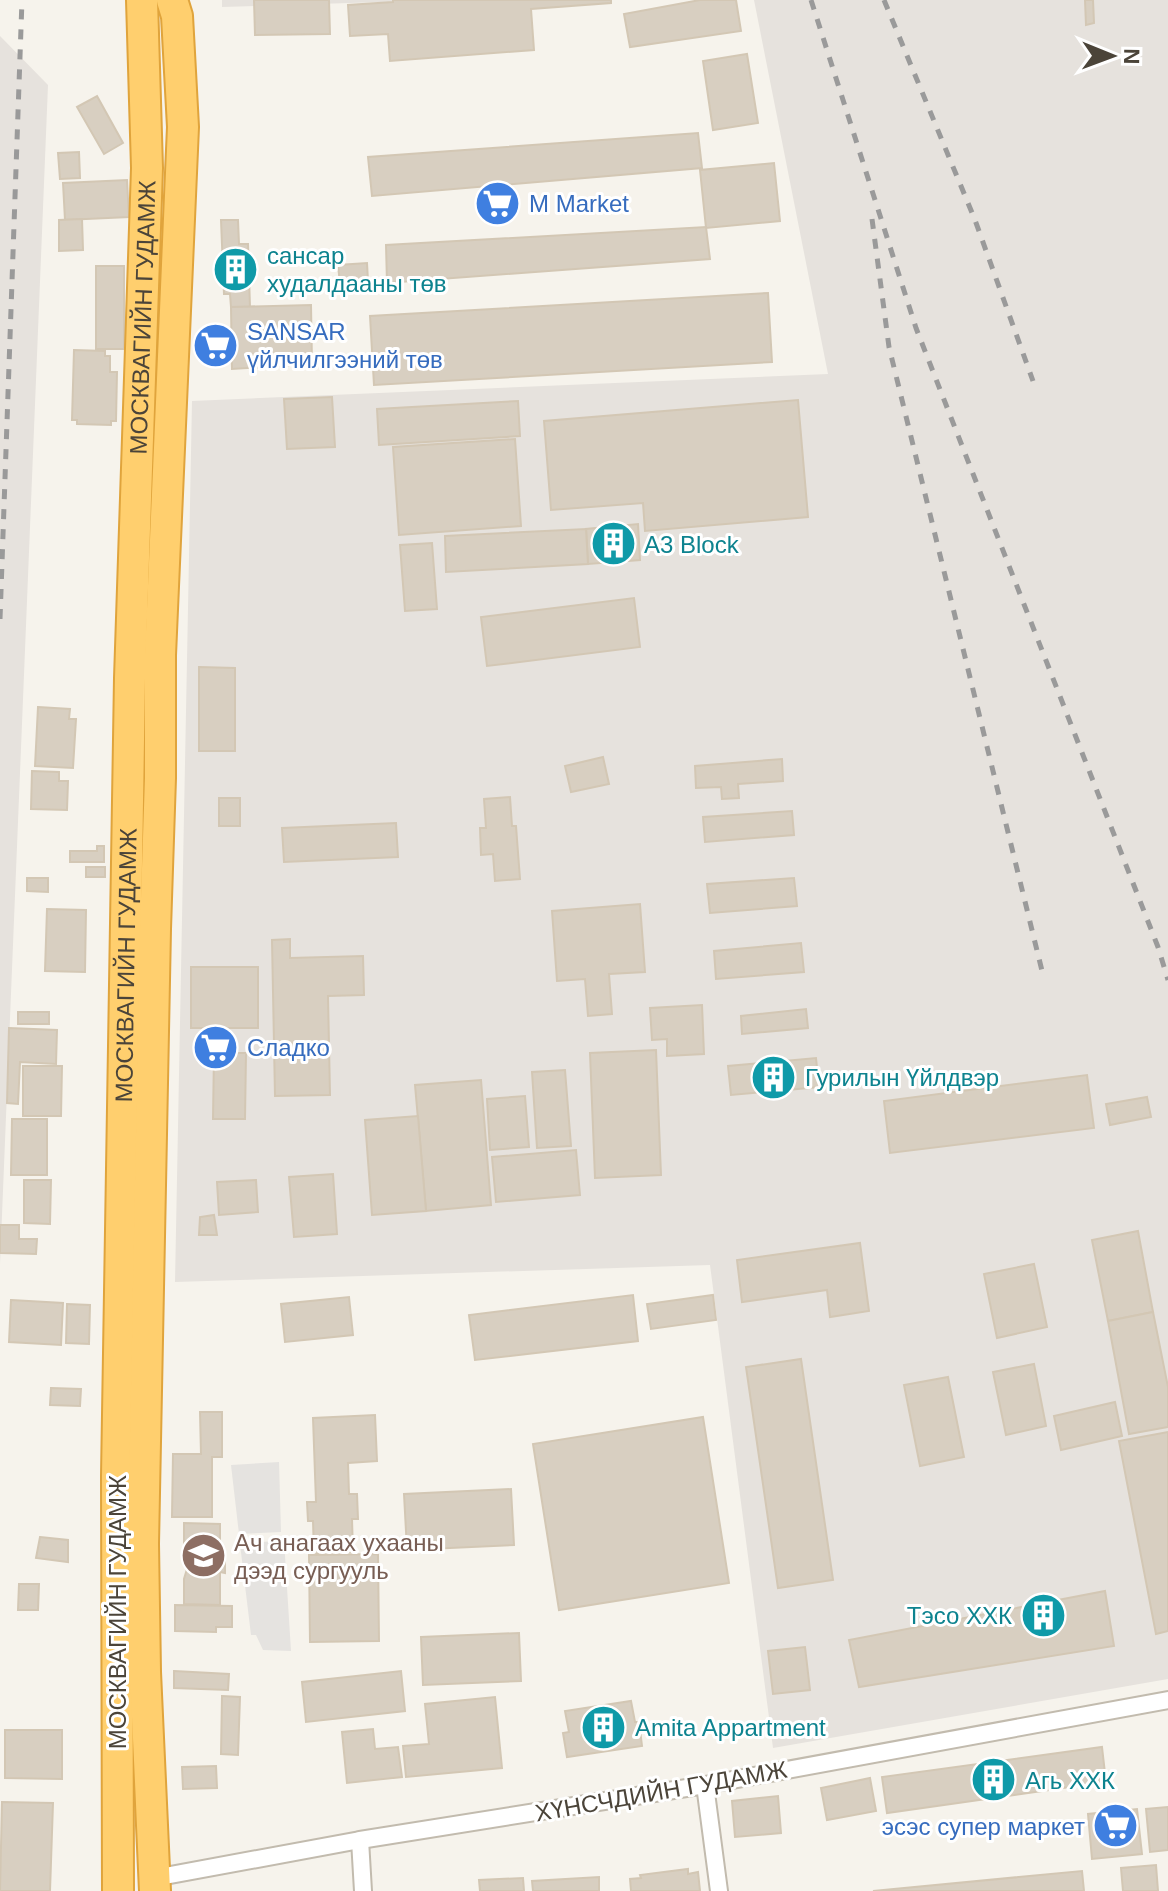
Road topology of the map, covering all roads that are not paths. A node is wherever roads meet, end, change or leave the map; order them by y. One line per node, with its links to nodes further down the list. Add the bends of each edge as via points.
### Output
1 (142, 0): 7 (highway, МОСКВАГИЙН ГУДАМЖ, via 147,168 130,678 117,1461)
2 (172, 0): 6 (highway, МОСКВАГИЙН ГУДАМЖ, via 183,127 160,655 143,1544)
3 (1168, 1700): 4 (street, ХҮНСЧДИЙН ГУДАМЖ)
4 (705, 1785): 5 (street, ХҮНСЧДИЙН ГУДАМЖ); 9 (street)
5 (360, 1840): 6 (street, ХҮНСЧДИЙН ГУДАМЖ); 8 (street)
6 (154, 1884)
7 (118, 1886)
8 (363, 1891)
9 (719, 1891)

